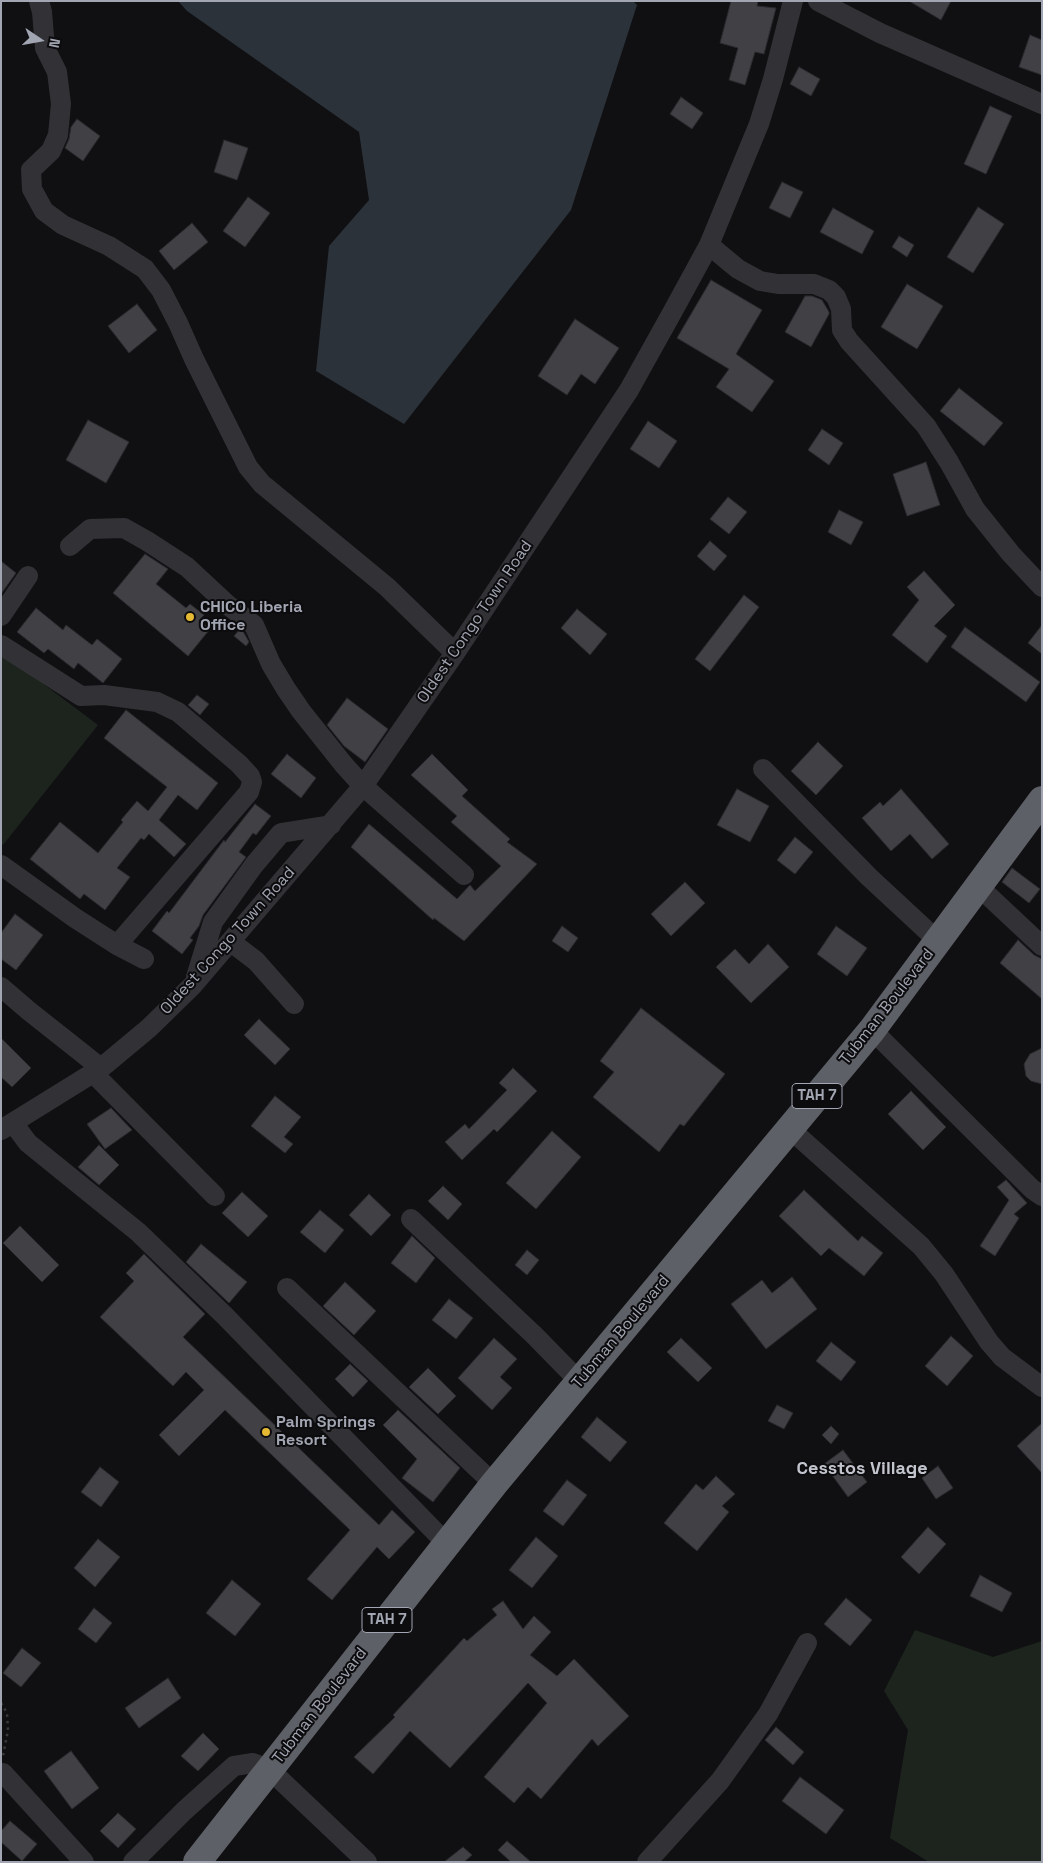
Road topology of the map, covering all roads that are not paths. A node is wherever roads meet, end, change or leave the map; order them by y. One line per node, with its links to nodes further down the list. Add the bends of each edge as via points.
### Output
1 (39, 1): 11 (street, via 45,48 57,72 62,104 58,135 51,151 31,170 32,189 44,211 63,225 109,246 145,270 161,290 248,467 262,484 387,587)
2 (793, 1): 5 (street, Oldest Congo Town Road, via 758,124)
3 (818, 1): 4 (street, via 880,33)
4 (1042, 104)
5 (709, 245): 8 (street, via 738,269 760,281 814,284 836,297 841,309 842,330 849,341 926,426 975,509); 11 (street, Oldest Congo Town Road, via 629,390)
6 (70, 546): 13 (street, via 90,529 124,528 187,568 254,625 271,664 301,711)
7 (28, 576): 9 (street)
8 (1042, 588)
9 (1, 616)
10 (1, 644): 21 (street, via 81,696 104,695 157,702 178,712 250,776 250,792)
11 (455, 653): 13 (street, Oldest Congo Town Road)
12 (763, 769): 19 (street, via 869,878)
13 (363, 786): 15 (street, Oldest Congo Town Road); 17 (street)
14 (1042, 800): 18 (highway, Tubman Boulevard / TAH 7)
15 (331, 825): 20 (street, Oldest Congo Town Road); 24 (street, via 282,833 276,839 213,922)
16 (1, 865): 21 (street)
17 (464, 875)
18 (978, 886): 19 (highway, Tubman Boulevard / TAH 7); 22 (street)
19 (938, 941): 27 (highway, Tubman Boulevard / TAH 7)
20 (231, 942): 24 (street, Oldest Congo Town Road); 26 (street, via 256,961)
21 (116, 945): 23 (street)
22 (1042, 946)
23 (144, 959)
24 (193, 985): 28 (street, Oldest Congo Town Road, via 149,1028)
25 (1, 986): 28 (street)
26 (294, 1004)
27 (872, 1030): 30 (highway, Tubman Boulevard / TAH 7); 32 (street)
28 (97, 1070): 29 (street, Oldest Congo Town Road); 31 (street)
29 (7, 1126): 38 (street, via 138,1232 225,1316)
30 (790, 1129): 35 (highway, Tubman Boulevard / TAH 7); 36 (street, via 921,1246 944,1274 989,1342 1002,1357)
31 (215, 1196)
32 (1042, 1196)
33 (411, 1218): 35 (street)
34 (287, 1288): 37 (street)
35 (580, 1382): 37 (highway, Tubman Boulevard / TAH 7)
36 (1042, 1387)
37 (494, 1484): 38 (highway, Tubman Boulevard / TAH 7)
38 (447, 1544): 40 (highway, Tubman Boulevard / TAH 7)
39 (807, 1643): 46 (street, via 768,1714 720,1781)
40 (270, 1769): 43 (street, via 253,1763 234,1766 184,1810); 44 (highway, Tubman Boulevard / TAH 7); 45 (street)
41 (3, 1773): 42 (street)
42 (76, 1859)
43 (133, 1862)
44 (196, 1862)
45 (367, 1862)
46 (647, 1862)

